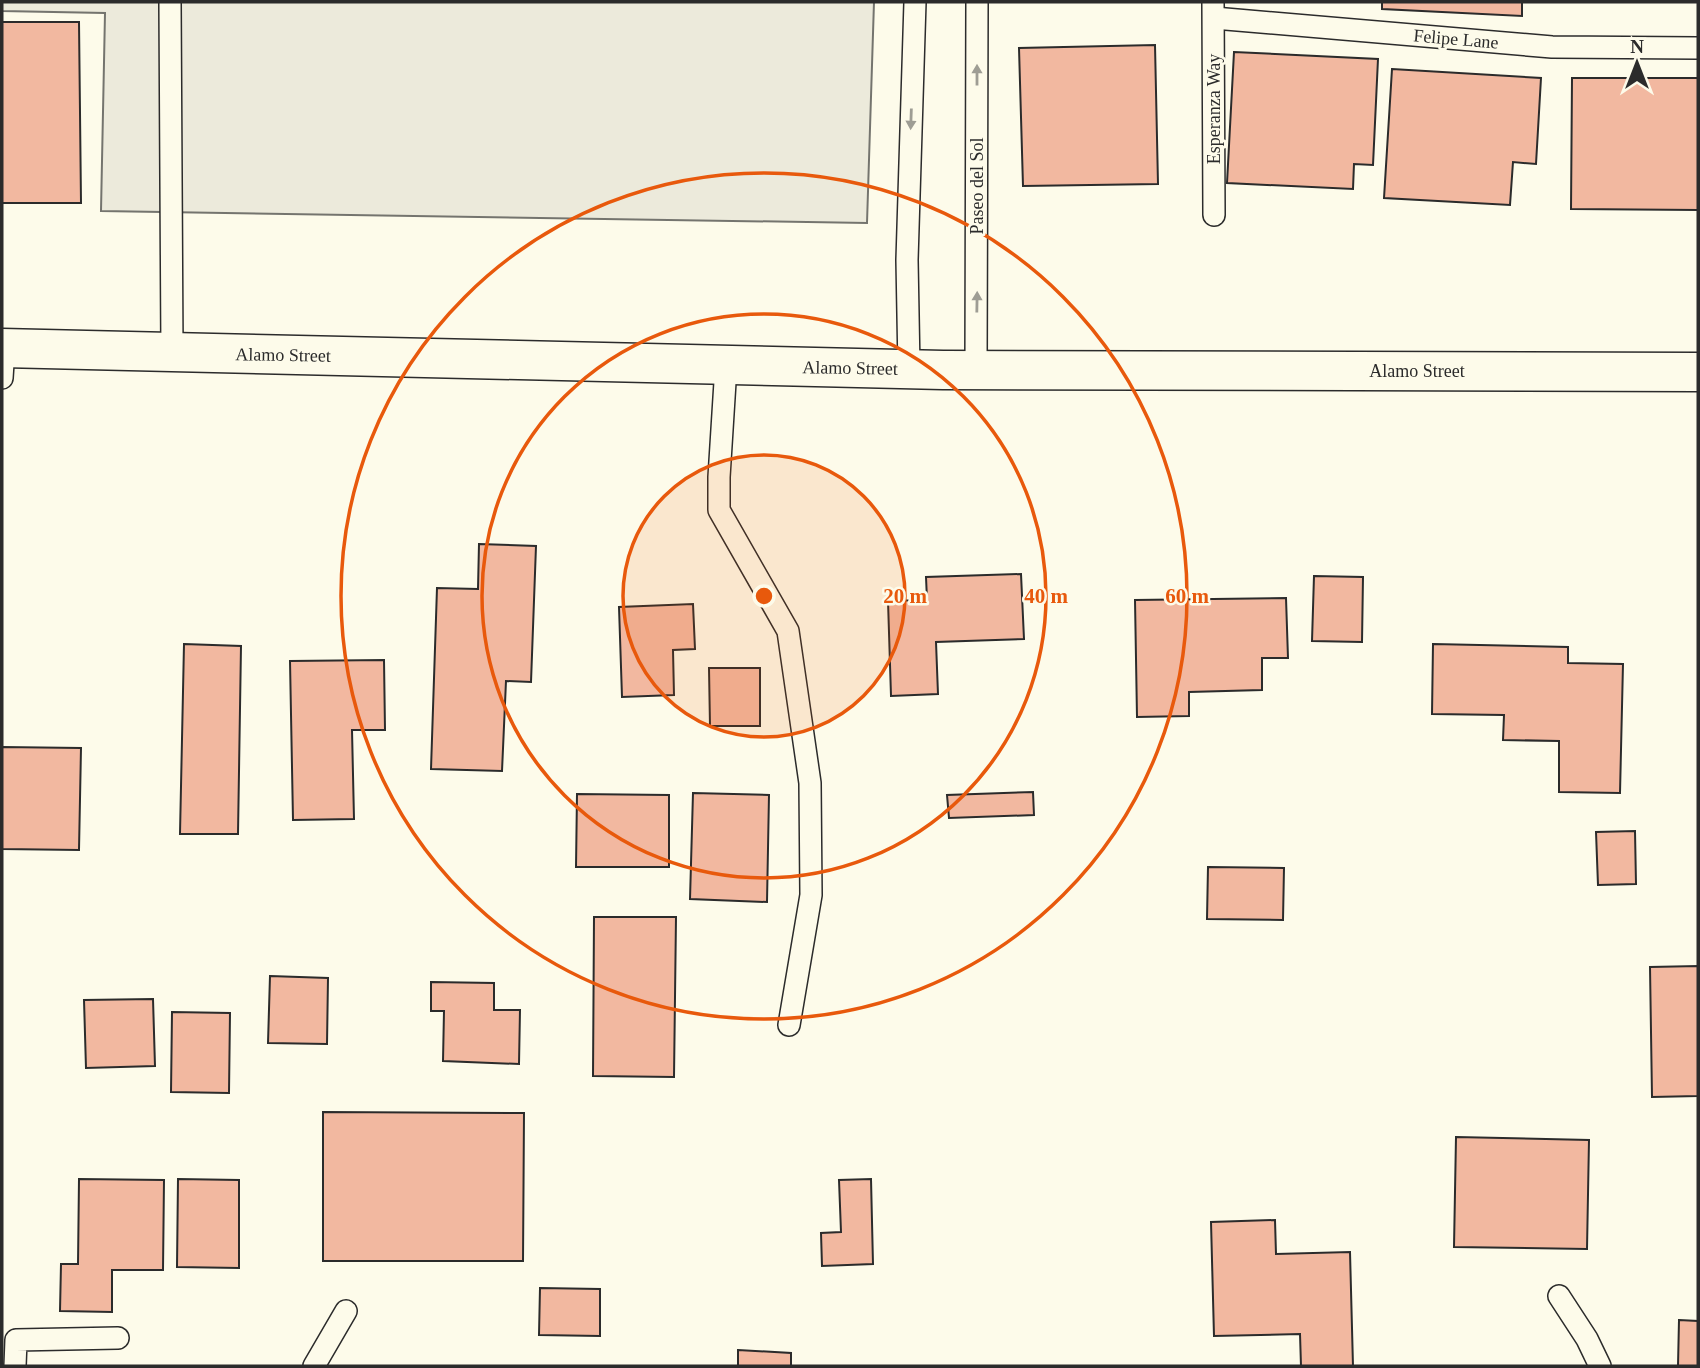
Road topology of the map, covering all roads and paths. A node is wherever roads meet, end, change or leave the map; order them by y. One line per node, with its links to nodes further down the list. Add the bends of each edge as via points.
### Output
1 (170, 2): 7 (lane)
2 (915, 2): 10 (lane, one-way to 10, via 907,260)
3 (977, 2): 11 (lane, Paseo del Sol, one-way to 3)
4 (1214, 10): 5 (lane, Felipe Lane, via 1552,47); 6 (lane, Esperanza Way)
5 (1698, 48)
6 (1214, 215)
7 (172, 352): 8 (main road, Alamo Street); 9 (main road, Alamo Street)
8 (3, 358)
9 (726, 366): 10 (main road, Alamo Street); 13 (lane, via 719,510 788,631 810,783 811,895)
10 (909, 369): 11 (main road, Alamo Street)
11 (976, 370): 12 (main road, Alamo Street)
12 (1698, 372)
13 (789, 1025)
14 (1559, 1296): 19 (lane)
15 (346, 1311): 18 (lane)
16 (118, 1338): 17 (lane, via 16,1340)
17 (15, 1366)
18 (314, 1366)
19 (1600, 1366)

